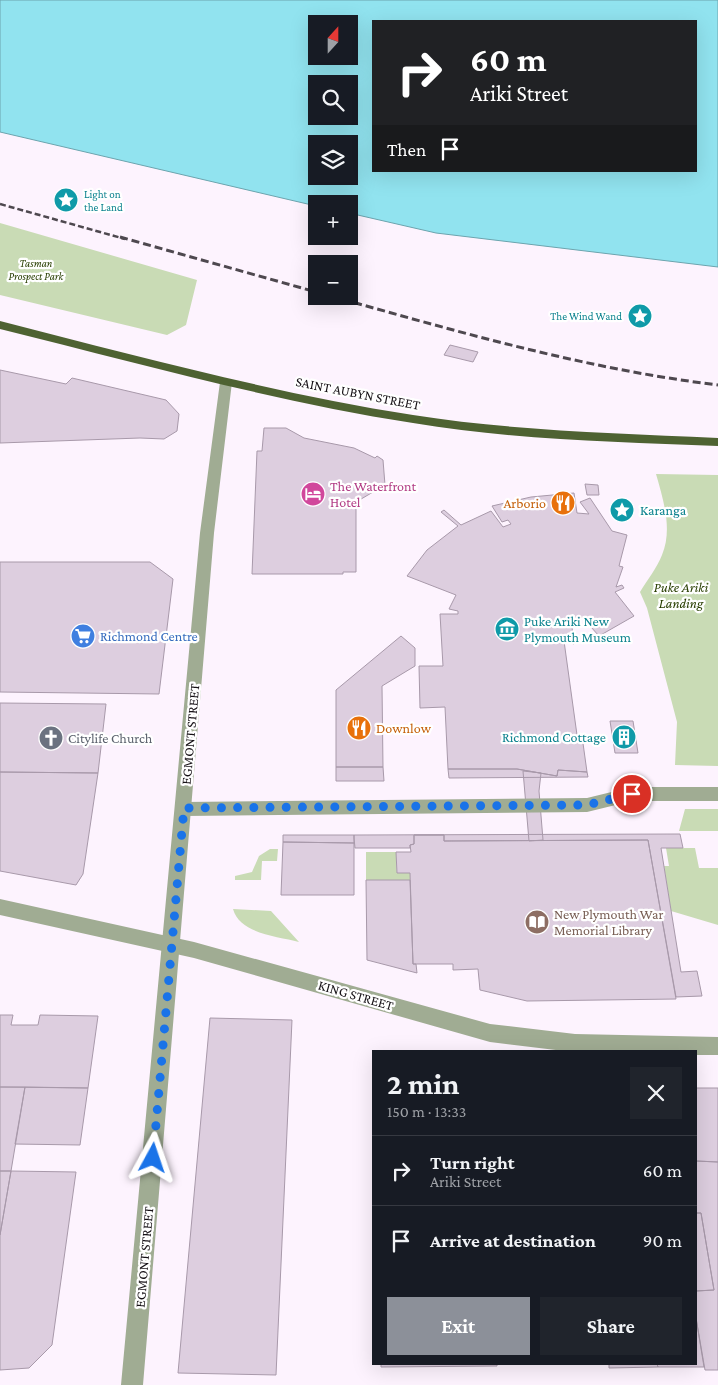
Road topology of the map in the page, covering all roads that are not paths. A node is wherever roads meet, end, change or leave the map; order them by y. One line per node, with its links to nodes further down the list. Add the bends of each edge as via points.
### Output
1 (0, 326): 2 (highway, SAINT AUBYN STREET)
2 (226, 382): 3 (highway, SAINT AUBYN STREET, via 412,419 485,429); 5 (street, EGMONT STREET, via 207,533)
3 (718, 442)
4 (718, 794): 5 (street, via 632,794 587,805)
5 (184, 808): 7 (street, EGMONT STREET)
6 (0, 906): 7 (street, KING STREET)
7 (172, 946): 8 (street, KING STREET, via 522,1039); 9 (street, EGMONT STREET)
8 (718, 1046)
9 (132, 1385)

